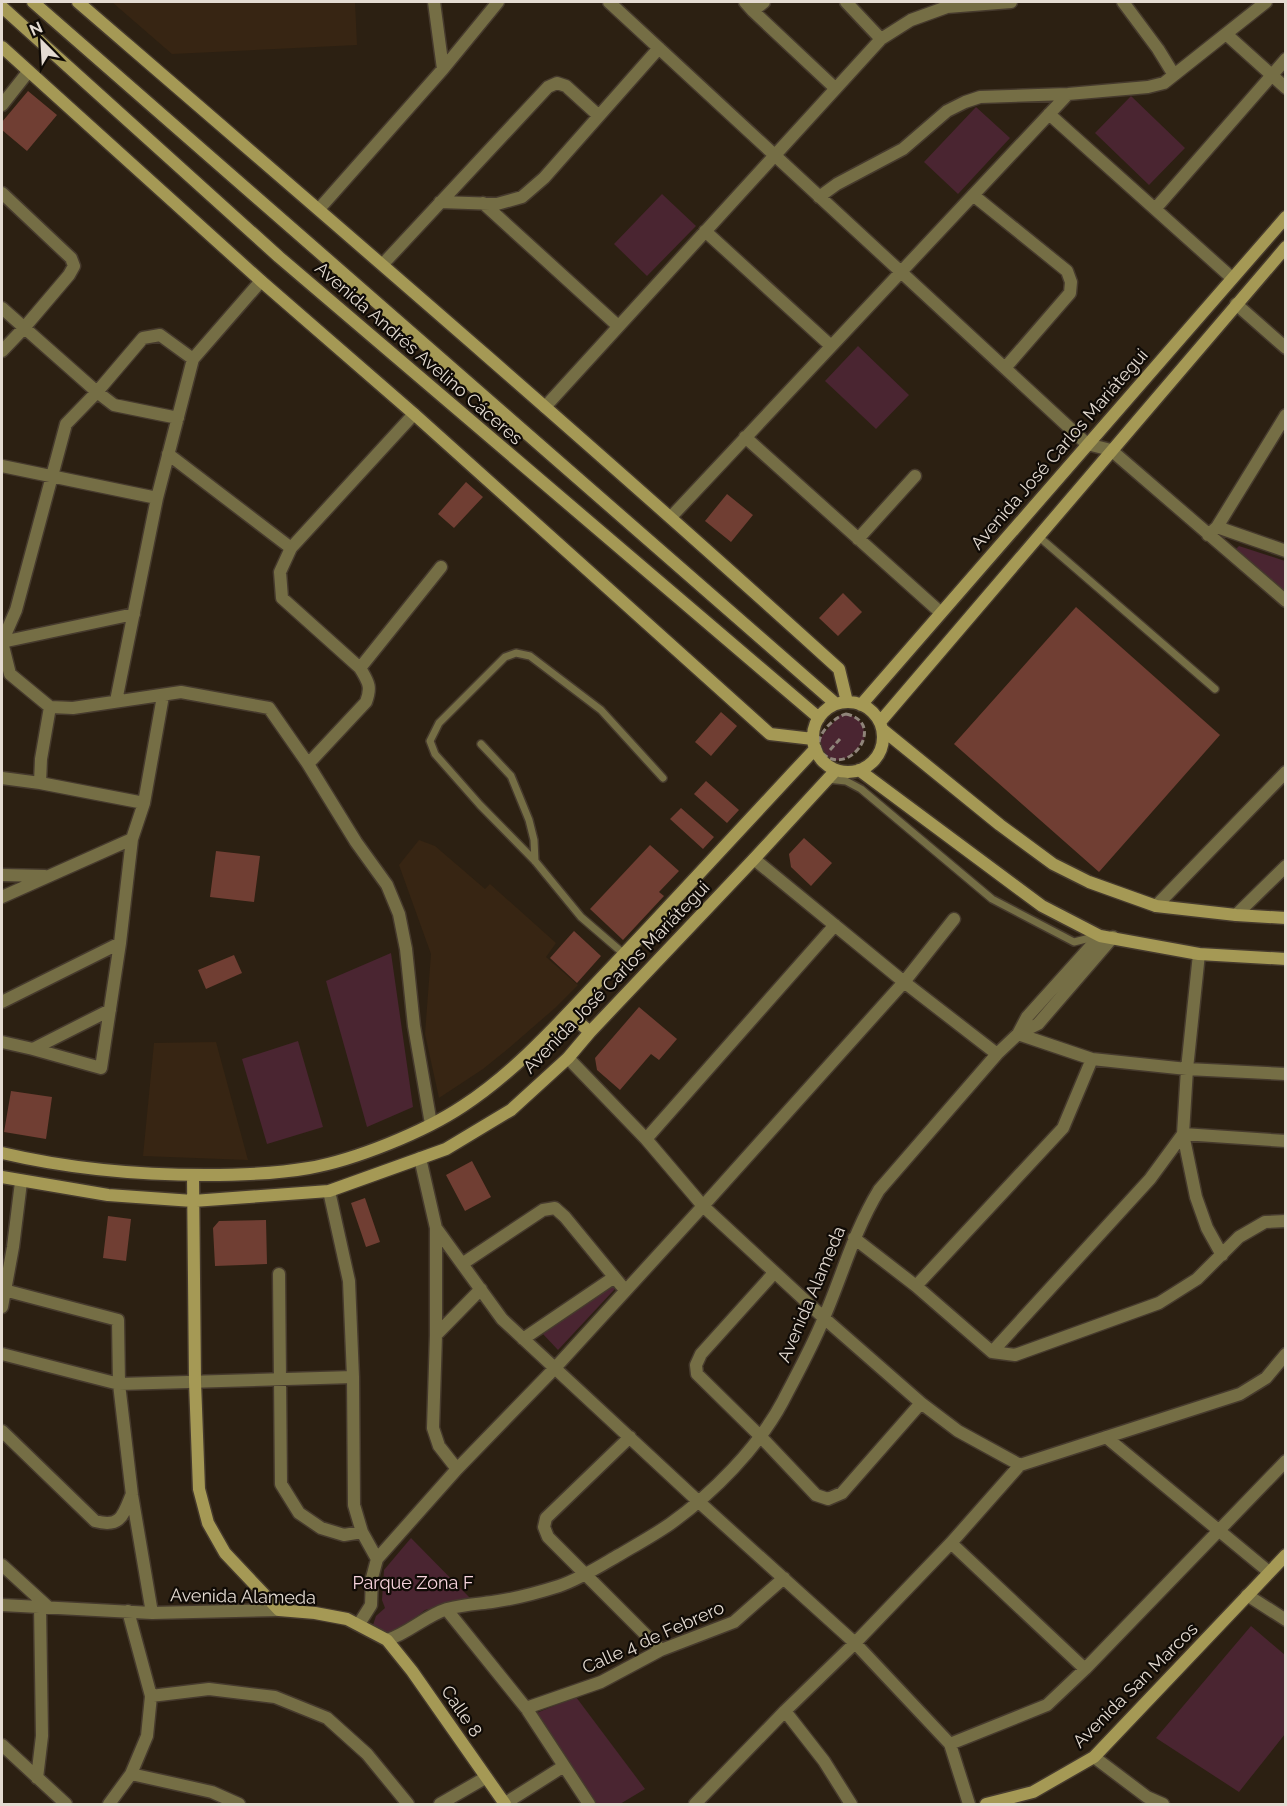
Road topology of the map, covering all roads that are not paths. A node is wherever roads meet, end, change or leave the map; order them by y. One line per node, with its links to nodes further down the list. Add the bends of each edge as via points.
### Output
1 (33, 2): 80 (street, Avenida Andrés Avelino Cáceres)
2 (78, 2): 34 (street)
3 (434, 2): 18 (street)
4 (498, 2): 18 (street)
5 (609, 2): 16 (street)
6 (764, 2): 11 (street)
7 (846, 2): 14 (street)
8 (1011, 2): 14 (street, via 947,7 911,20)
9 (1123, 2): 20 (street)
10 (1266, 2): 13 (street)
11 (749, 6): 22 (street)
12 (2, 8): 83 (street, Avenida Andrés Avelino Cáceres, via 279,257)
13 (1227, 34): 20 (street); 21 (street)
14 (881, 39): 22 (street)
15 (2, 47): 19 (street)
16 (659, 48): 27 (street); 28 (street)
17 (1286, 59): 21 (street)
18 (443, 69): 34 (street)
19 (28, 72): 25 (street); 42 (street)
20 (1174, 75): 24 (street, via 1164,83 1148,87)
21 (1272, 75): 23 (street); 35 (street)
22 (835, 88): 28 (street)
23 (1286, 88)
24 (1068, 94): 26 (street); 31 (street, via 980,97 966,102 947,111 903,149)
25 (2, 105)
26 (1049, 114): 30 (street); 35 (street)
27 (599, 116): 32 (street, via 566,86 557,83 548,87); 33 (street, via 522,197 497,204)
28 (774, 155): 31 (street); 37 (street)
29 (2, 193): 46 (street, via 71,258 74,266)
30 (973, 195): 40 (street); 51 (street, via 1067,271 1071,282 1070,293)
31 (819, 197): 40 (street)
32 (440, 202): 33 (street); 39 (street)
33 (483, 203): 45 (street)
34 (319, 209): 39 (street)
35 (1155, 209): 41 (street)
36 (1286, 217): 41 (street, Avenida José Carlos Mariátegui)
37 (705, 231): 45 (street); 47 (street)
38 (1286, 247): 43 (street)
39 (382, 264): 53 (street)
40 (900, 272): 47 (street); 51 (street)
41 (1232, 278): 58 (street, Avenida José Carlos Mariátegui)
42 (261, 281): 50 (street); 54 (street)
43 (1236, 304): 48 (street); 59 (street)
44 (2, 309): 46 (street)
45 (618, 326): 53 (street)
46 (24, 328): 49 (street); 52 (street)
47 (831, 346): 57 (street)
48 (1286, 348)
49 (2, 351)
50 (193, 359): 52 (street, via 160,335 142,338); 56 (street)
51 (1005, 368): 58 (street)
52 (97, 392): 56 (street, via 114,405); 62 (street, via 66,424)
53 (545, 407): 65 (street)
54 (414, 414): 69 (street); 86 (street, via 770,734)
55 (1286, 415): 66 (street)
56 (178, 418): 60 (street)
57 (745, 437): 65 (street); 68 (street)
58 (1087, 444): 59 (street); 73 (street, Avenida José Carlos Mariátegui)
59 (1111, 450): 66 (street); 67 (street)
60 (168, 454): 64 (street); 69 (street)
61 (2, 466): 62 (street)
62 (52, 476): 64 (street); 75 (street, via 16,610)
63 (915, 476): 68 (street)
64 (157, 498): 74 (street)
65 (671, 517): 80 (street, via 838,669)
66 (1213, 531): 70 (street); 72 (street)
67 (1038, 536): 77 (lane); 84 (street)
68 (858, 539): 73 (street)
69 (291, 548): 76 (street, via 280,572 282,598)
70 (1286, 551)
71 (441, 567): 76 (street)
72 (1286, 601)
73 (940, 612): 81 (street, Avenida José Carlos Mariátegui)
74 (134, 614): 75 (street); 79 (street)
75 (2, 642): 82 (street, via 10,674)
76 (360, 668): 87 (street, via 370,692 366,702)
77 (1215, 689)
78 (163, 696): 79 (street); 87 (street, via 181,692 269,708); 95 (street)
79 (116, 701): 82 (street, via 73,708)
80 (842, 703): 81 (street); 83 (street)
81 (861, 705): 84 (street, via 874,714)
82 (50, 707): 94 (street)
83 (819, 718): 86 (street, via 814,728)
84 (881, 726): 89 (street, via 881,749 869,765); 103 (street, via 1053,864 1089,882)
85 (481, 744): 98 (lane, via 511,776 529,820)
86 (818, 748): 88 (street, via 820,758); 110 (street, Avenida José Carlos Mariátegui)
87 (308, 764): 126 (street, via 387,885 399,914)
88 (836, 770): 89 (street); 93 (street, Avenida José Carlos Mariátegui)
89 (859, 770): 108 (street, via 1042,906)
90 (1286, 772): 103 (street)
91 (2, 778): 94 (street)
92 (663, 778): 98 (lane, via 601,710 530,656 516,653 505,657 439,723 430,741 435,754 453,775)
93 (827, 779): 97 (street, Avenida José Carlos Mariátegui); 108 (lane, via 861,789 992,899 1074,942)
94 (40, 783): 95 (street)
95 (144, 803): 96 (street)
96 (132, 839): 101 (street); 109 (street)
97 (754, 859): 107 (street); 117 (street, Avenida José Carlos Mariátegui)
98 (535, 861): 110 (lane, via 581,917)
99 (1286, 866): 104 (street)
100 (2, 875): 101 (street)
101 (51, 876): 102 (street)
102 (2, 897)
103 (1156, 906): 104 (street)
104 (1236, 915): 105 (street)
105 (1286, 918)
106 (954, 919): 113 (street)
107 (835, 925): 113 (street); 128 (street)
108 (1107, 937): 111 (street); 118 (street, Avenida Alameda, via 1027,1017)
109 (120, 943): 114 (street); 115 (street)
110 (624, 954): 116 (street, Avenida José Carlos Mariátegui)
111 (1199, 954): 112 (street); 124 (street)
112 (1286, 959)
113 (904, 982): 121 (street); 137 (street)
114 (2, 1002)
115 (110, 1010): 120 (street); 120 (street, via 102,1068)
116 (568, 1013): 117 (street); 126 (street, Avenida José Carlos Mariátegui, via 491,1085)
117 (590, 1032): 122 (street, Avenida José Carlos Mariátegui)
118 (1018, 1034): 121 (street, Avenida Alameda); 123 (street)
119 (2, 1042): 120 (street)
120 (33, 1049)
121 (997, 1054): 140 (street, Avenida Alameda, via 879,1190)
122 (568, 1058): 128 (street); 131 (street, Avenida José Carlos Mariátegui, via 511,1110 446,1149)
123 (1092, 1059): 124 (street); 146 (street, via 1063,1128)
124 (1187, 1069): 125 (street); 127 (street)
125 (1286, 1074)
126 (431, 1124): 132 (street, Avenida José Carlos Mariátegui, via 349,1158 310,1168 261,1174)
127 (1183, 1134): 129 (street); 141 (street, via 1196,1197); 154 (street, via 1150,1179)
128 (646, 1139): 137 (street)
129 (1286, 1140)
130 (2, 1153): 132 (street, Avenida José Carlos Mariátegui, via 103,1171)
131 (420, 1158): 135 (street, Avenida José Carlos Mariátegui); 139 (street)
132 (193, 1175): 136 (street)
133 (2, 1177): 134 (street, Avenida José Carlos Mariátegui)
134 (21, 1182): 136 (street, Avenida José Carlos Mariátegui, via 108,1195); 148 (street)
135 (329, 1191): 136 (street, Avenida José Carlos Mariátegui); 158 (street, via 349,1281)
136 (193, 1201): 160 (street)
137 (703, 1206): 143 (street); 149 (street)
138 (1286, 1221): 141 (street, via 1265,1222 1239,1237)
139 (436, 1228): 142 (street); 152 (street)
140 (854, 1238): 146 (street); 151 (street, Avenida Alameda)
141 (1222, 1255): 154 (street, via 1197,1279 1159,1303 1015,1354)
142 (462, 1264): 145 (street, via 543,1210 555,1208); 147 (street)
143 (774, 1272): 151 (street); 164 (street, via 701,1354 696,1365 697,1374)
144 (279, 1274): 159 (street)
145 (613, 1278): 149 (street); 153 (street)
146 (916, 1286): 154 (street)
147 (481, 1289): 152 (street); 153 (street)
148 (4, 1290): 150 (street); 161 (street, via 118,1320)
149 (625, 1290): 157 (street)
150 (2, 1307)
151 (824, 1318): 162 (street); 164 (street, Avenida Alameda, via 781,1404)
152 (436, 1335): 169 (street, via 433,1428 439,1446)
153 (523, 1339): 157 (street)
154 (992, 1352)
155 (2, 1354): 161 (street)
156 (1286, 1354): 166 (street, via 1266,1378 1240,1394)
157 (555, 1368): 165 (street); 169 (street)
158 (353, 1377): 159 (street); 173 (street, via 354,1505)
159 (280, 1379): 160 (street); 173 (street, via 281,1484 299,1513 321,1528 344,1535)
160 (195, 1382): 161 (street); 184 (street, via 199,1489 208,1523 225,1553)
161 (118, 1384): 170 (street)
162 (921, 1403): 164 (street, via 842,1493 828,1499 816,1495); 168 (street, via 958,1431)
163 (2, 1431): 170 (street, via 95,1521 107,1524 123,1516)
164 (760, 1436): 171 (street, Avenida Alameda)
165 (630, 1437): 171 (street); 179 (street, via 546,1518 548,1537)
166 (1106, 1437): 168 (street); 172 (street)
167 (1286, 1461): 172 (street)
168 (1020, 1465): 174 (street)
169 (457, 1469): 176 (street)
170 (132, 1495): 187 (street)
171 (699, 1502): 179 (street, Avenida Alameda); 180 (street)
172 (1217, 1531): 178 (street); 193 (street)
173 (362, 1533): 176 (street)
174 (951, 1543): 191 (street); 193 (street)
175 (1286, 1555): 178 (street, Avenida San Marcos)
176 (377, 1559): 189 (street, via 371,1605)
177 (2, 1565): 183 (street)
178 (1269, 1572): 181 (street, Avenida San Marcos)
179 (586, 1574): 185 (street, Avenida Alameda, via 527,1595); 192 (street)
180 (784, 1578): 191 (street); 192 (street, Calle 4 de Febrero, via 734,1622)
181 (1247, 1595): 188 (street); 199 (street, Avenida San Marcos)
182 (2, 1605): 183 (street, Avenida Alameda)
183 (44, 1606): 186 (street, Avenida Alameda); 202 (street, via 42,1736)
184 (279, 1610): 187 (street, Avenida Alameda); 189 (street, Avenida Alameda, via 315,1613)
185 (447, 1610): 190 (street, Avenida Alameda, via 402,1636); 195 (street)
186 (128, 1611): 187 (street, Avenida Alameda); 194 (street)
187 (152, 1612)
188 (1286, 1620)
189 (359, 1624): 190 (street, Avenida Alameda)
190 (387, 1640): 203 (street, Calle 8)
191 (855, 1643): 196 (street); 197 (street)
192 (661, 1650): 195 (street, Calle 4 de Febrero, via 601,1682)
193 (1085, 1669): 197 (street, via 1047,1705)
194 (151, 1696): 201 (street, via 147,1736); 208 (street, via 209,1689 275,1697 327,1718 367,1754)
195 (526, 1708): 200 (street)
196 (785, 1711): 204 (street, via 824,1761); 212 (street)
197 (950, 1744): 213 (street)
198 (2, 1745): 202 (street)
199 (1094, 1757): 214 (street, Avenida San Marcos, via 1033,1792); 215 (street, via 1147,1797)
200 (564, 1766): 210 (street); 211 (street)
201 (131, 1774): 206 (street); 207 (street, via 212,1792)
202 (37, 1778): 205 (street)
203 (485, 1778): 209 (street); 210 (street, Calle 8)
204 (846, 1802)
205 (66, 1804)
206 (109, 1804)
207 (239, 1804)
208 (408, 1804)
209 (440, 1804)
210 (504, 1804)
211 (589, 1804)
212 (695, 1804)
213 (969, 1804)
214 (986, 1804)
215 (1163, 1804)

